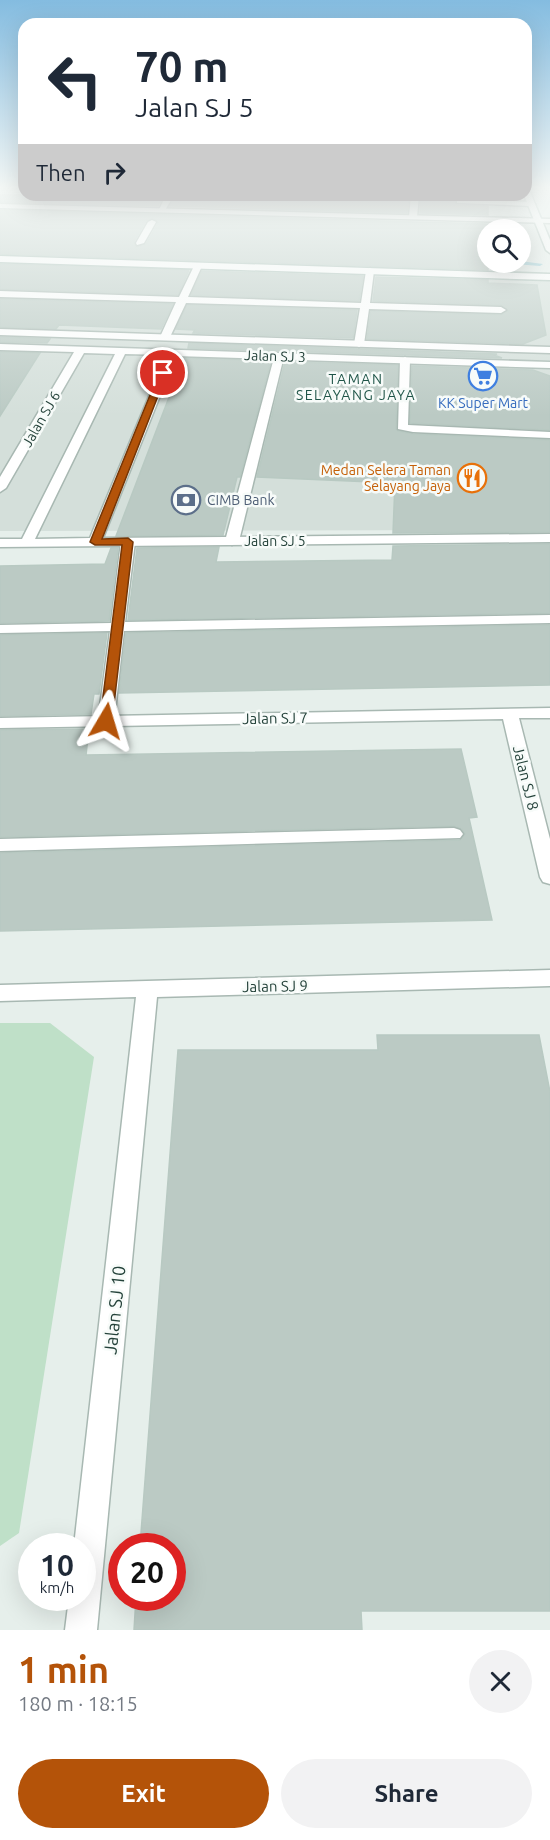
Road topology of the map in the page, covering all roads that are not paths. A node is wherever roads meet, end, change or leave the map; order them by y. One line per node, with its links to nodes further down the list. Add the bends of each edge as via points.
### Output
1 (115, 263): 2 (street)
2 (198, 266): 3 (street); 6 (street)
3 (370, 271): 4 (street); 7 (street)
4 (550, 277)
5 (0, 294): 6 (street)
6 (182, 300): 7 (street); 10 (street)
7 (365, 306): 8 (street); 11 (street)
8 (501, 310)
9 (0, 332): 10 (street, Jalan SJ 3)
10 (165, 338): 11 (street, Jalan SJ 3)
11 (359, 344): 14 (street, Jalan SJ 3)
12 (0, 347): 13 (street, Jalan SJ 3)
13 (81, 349): 15 (street, Jalan SJ 3); 21 (street, Jalan SJ 6)
14 (550, 350)
15 (122, 351): 16 (street, Jalan SJ 3); 24 (street)
16 (172, 352): 17 (street, Jalan SJ 3); 25 (street)
17 (279, 356): 18 (street, Jalan SJ 3); 23 (street)
18 (405, 360): 19 (street, Jalan SJ 3); 20 (street, via 402,427)
19 (550, 365)
20 (550, 435)
21 (0, 488)
22 (550, 538): 23 (street, Jalan SJ 5)
23 (232, 541): 26 (street, Jalan SJ 5)
24 (27, 542): 25 (street, Jalan SJ 5); 27 (street, Jalan SJ 5)
25 (95, 542): 26 (street, Jalan SJ 5)
26 (128, 542): 29 (street)
27 (0, 543)
28 (550, 619): 29 (street)
29 (118, 627): 30 (street); 33 (street)
30 (0, 629)
31 (550, 713): 32 (street, Jalan SJ 7)
32 (510, 714): 33 (street, Jalan SJ 7); 37 (street, Jalan SJ 8)
33 (106, 721): 34 (street, Jalan SJ 7)
34 (0, 723)
35 (454, 834): 36 (street)
36 (0, 845)
37 (550, 877)
38 (550, 978): 39 (street, Jalan SJ 9)
39 (147, 989): 40 (street, Jalan SJ 9); 41 (street, Jalan SJ 10)
40 (0, 993)
41 (81, 1630)

